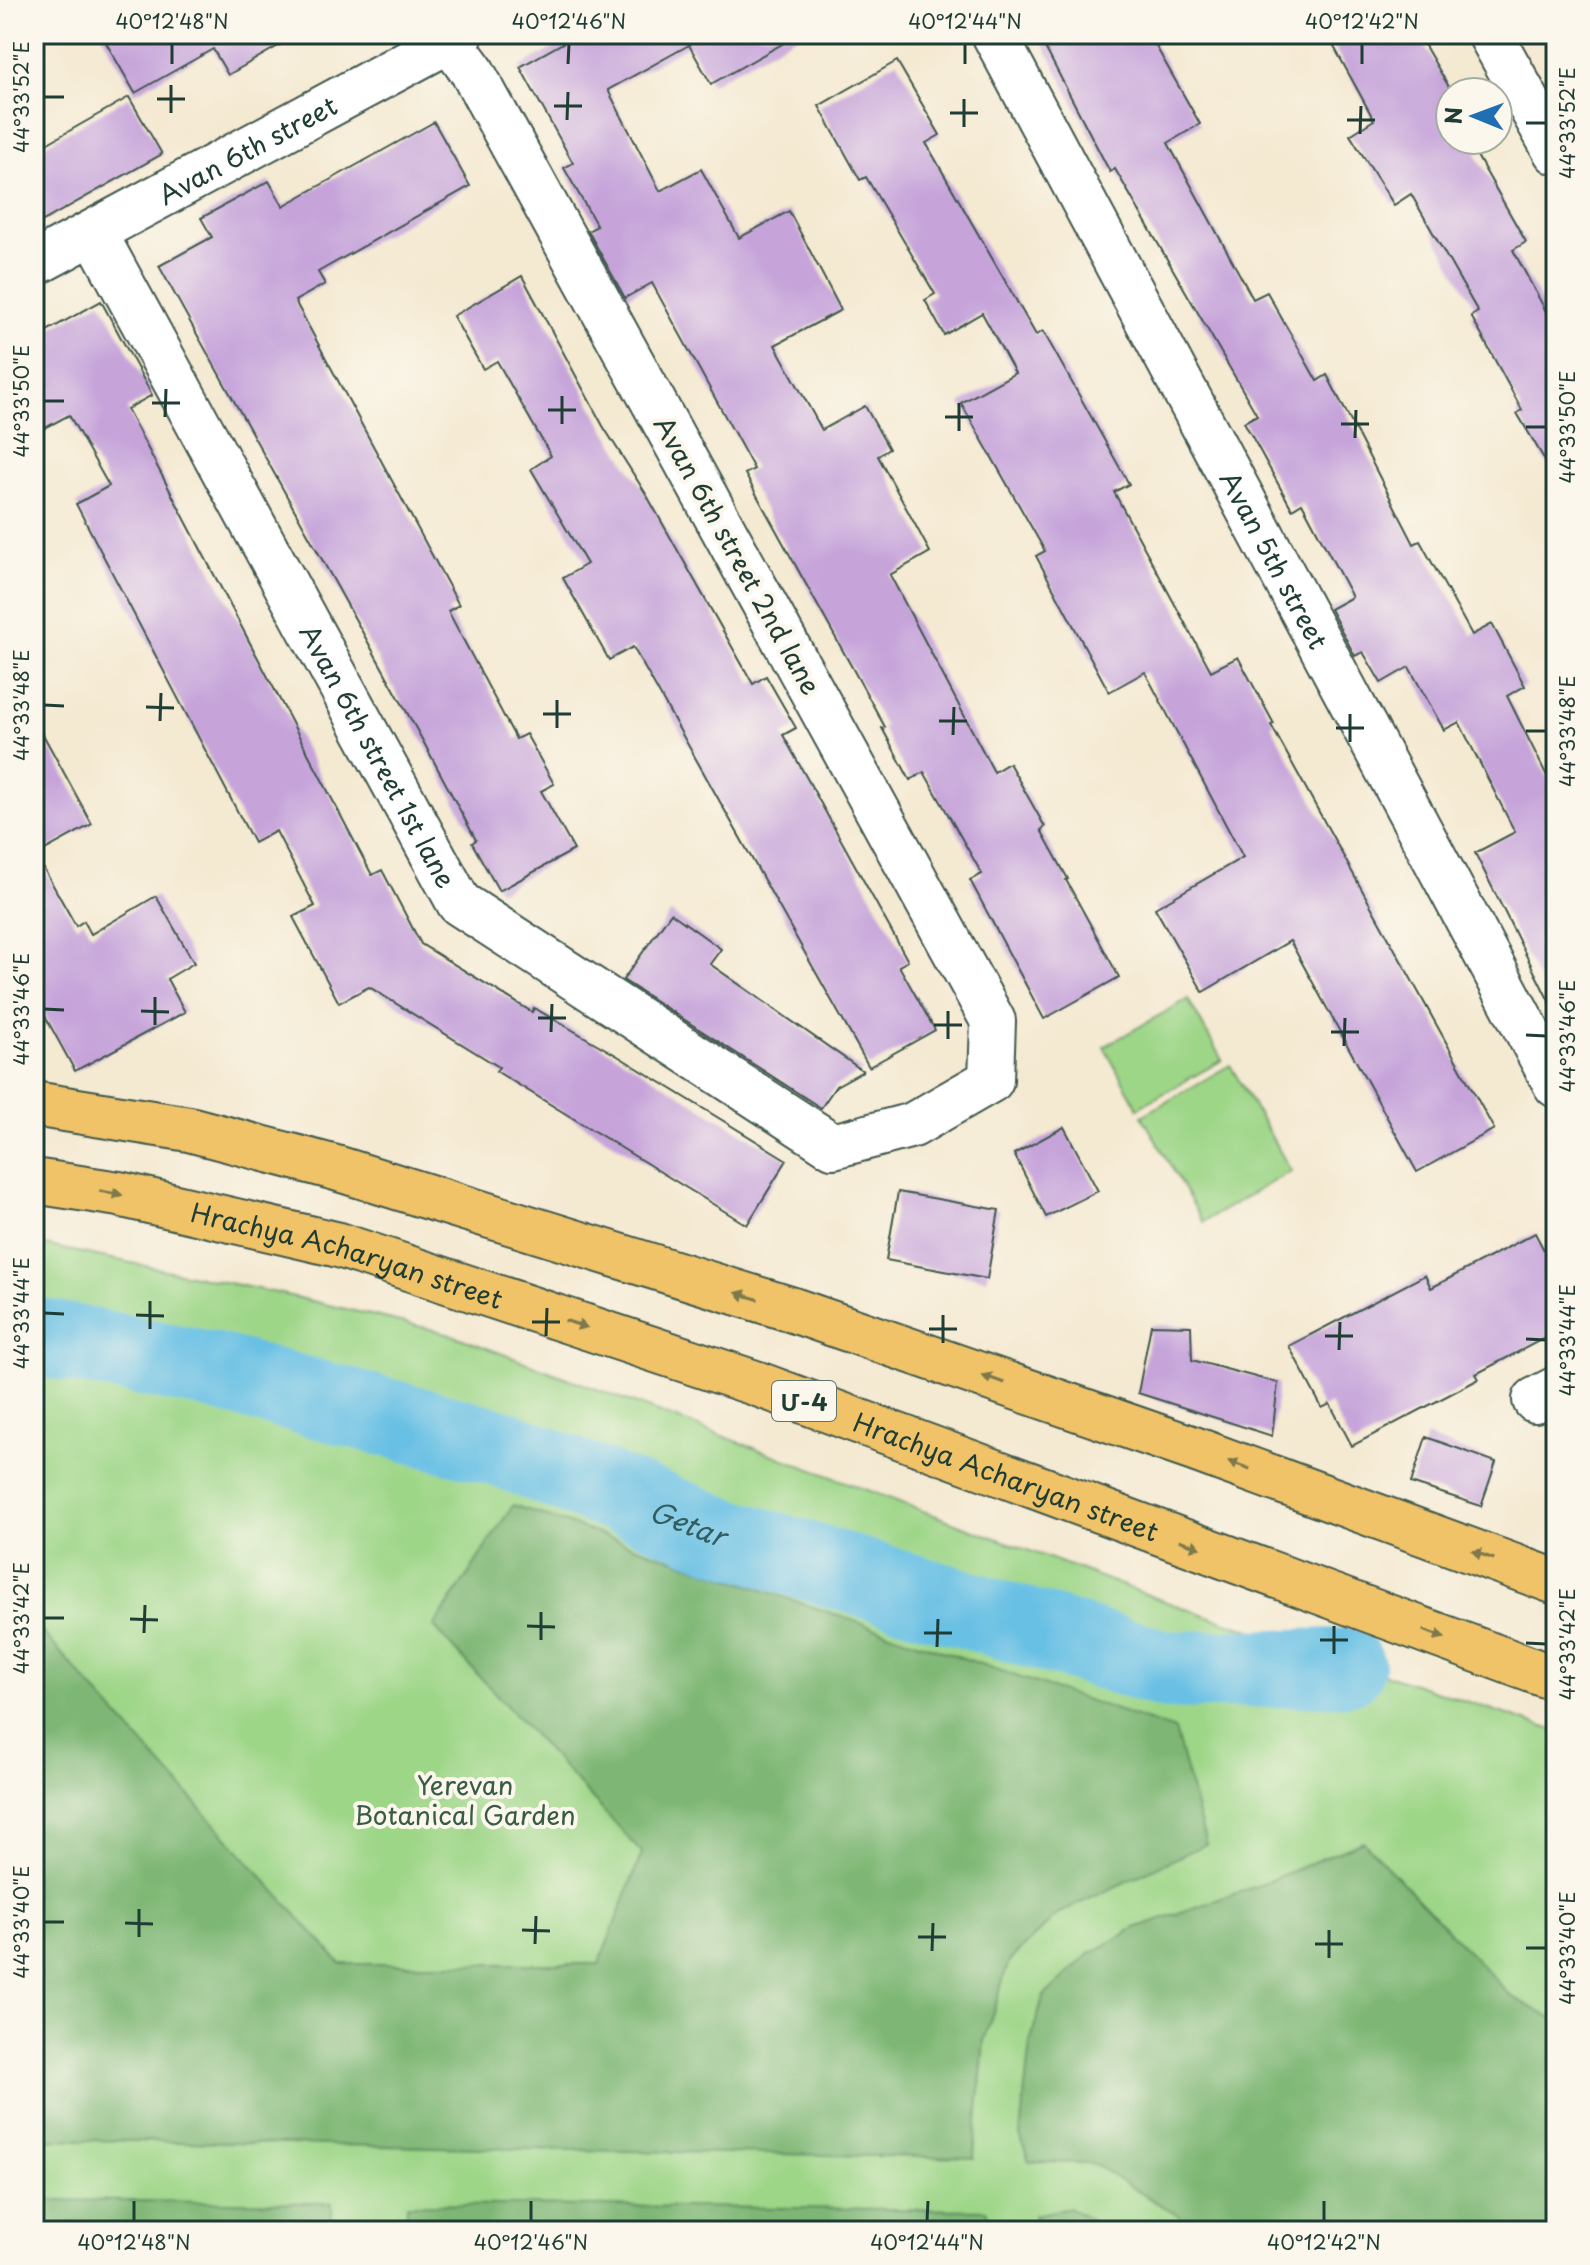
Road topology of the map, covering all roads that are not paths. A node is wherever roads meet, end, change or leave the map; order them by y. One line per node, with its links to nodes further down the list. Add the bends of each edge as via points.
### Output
1 (994, 34): 8 (street, Avan 5th street)
2 (1490, 34): 4 (street)
3 (455, 37): 5 (street, Avan 6th street); 7 (street, Avan 6th street 2nd lane, via 993,1021)
4 (1556, 152)
5 (94, 232): 6 (street, Avan 6th street); 7 (street, Avan 6th street 1st lane, via 459,903 833,1146 913,1125)
6 (34, 264)
7 (991, 1080)
8 (1556, 1085)
9 (34, 1104): 11 (highway, one-way to 9, via 793,1310 321,1164 189,1129)
10 (34, 1181): 12 (highway, Hrachya Acharyan street / Մ-4, one-way to 12, via 119,1194 339,1245 755,1383)
11 (1556, 1582)
12 (1556, 1679)

